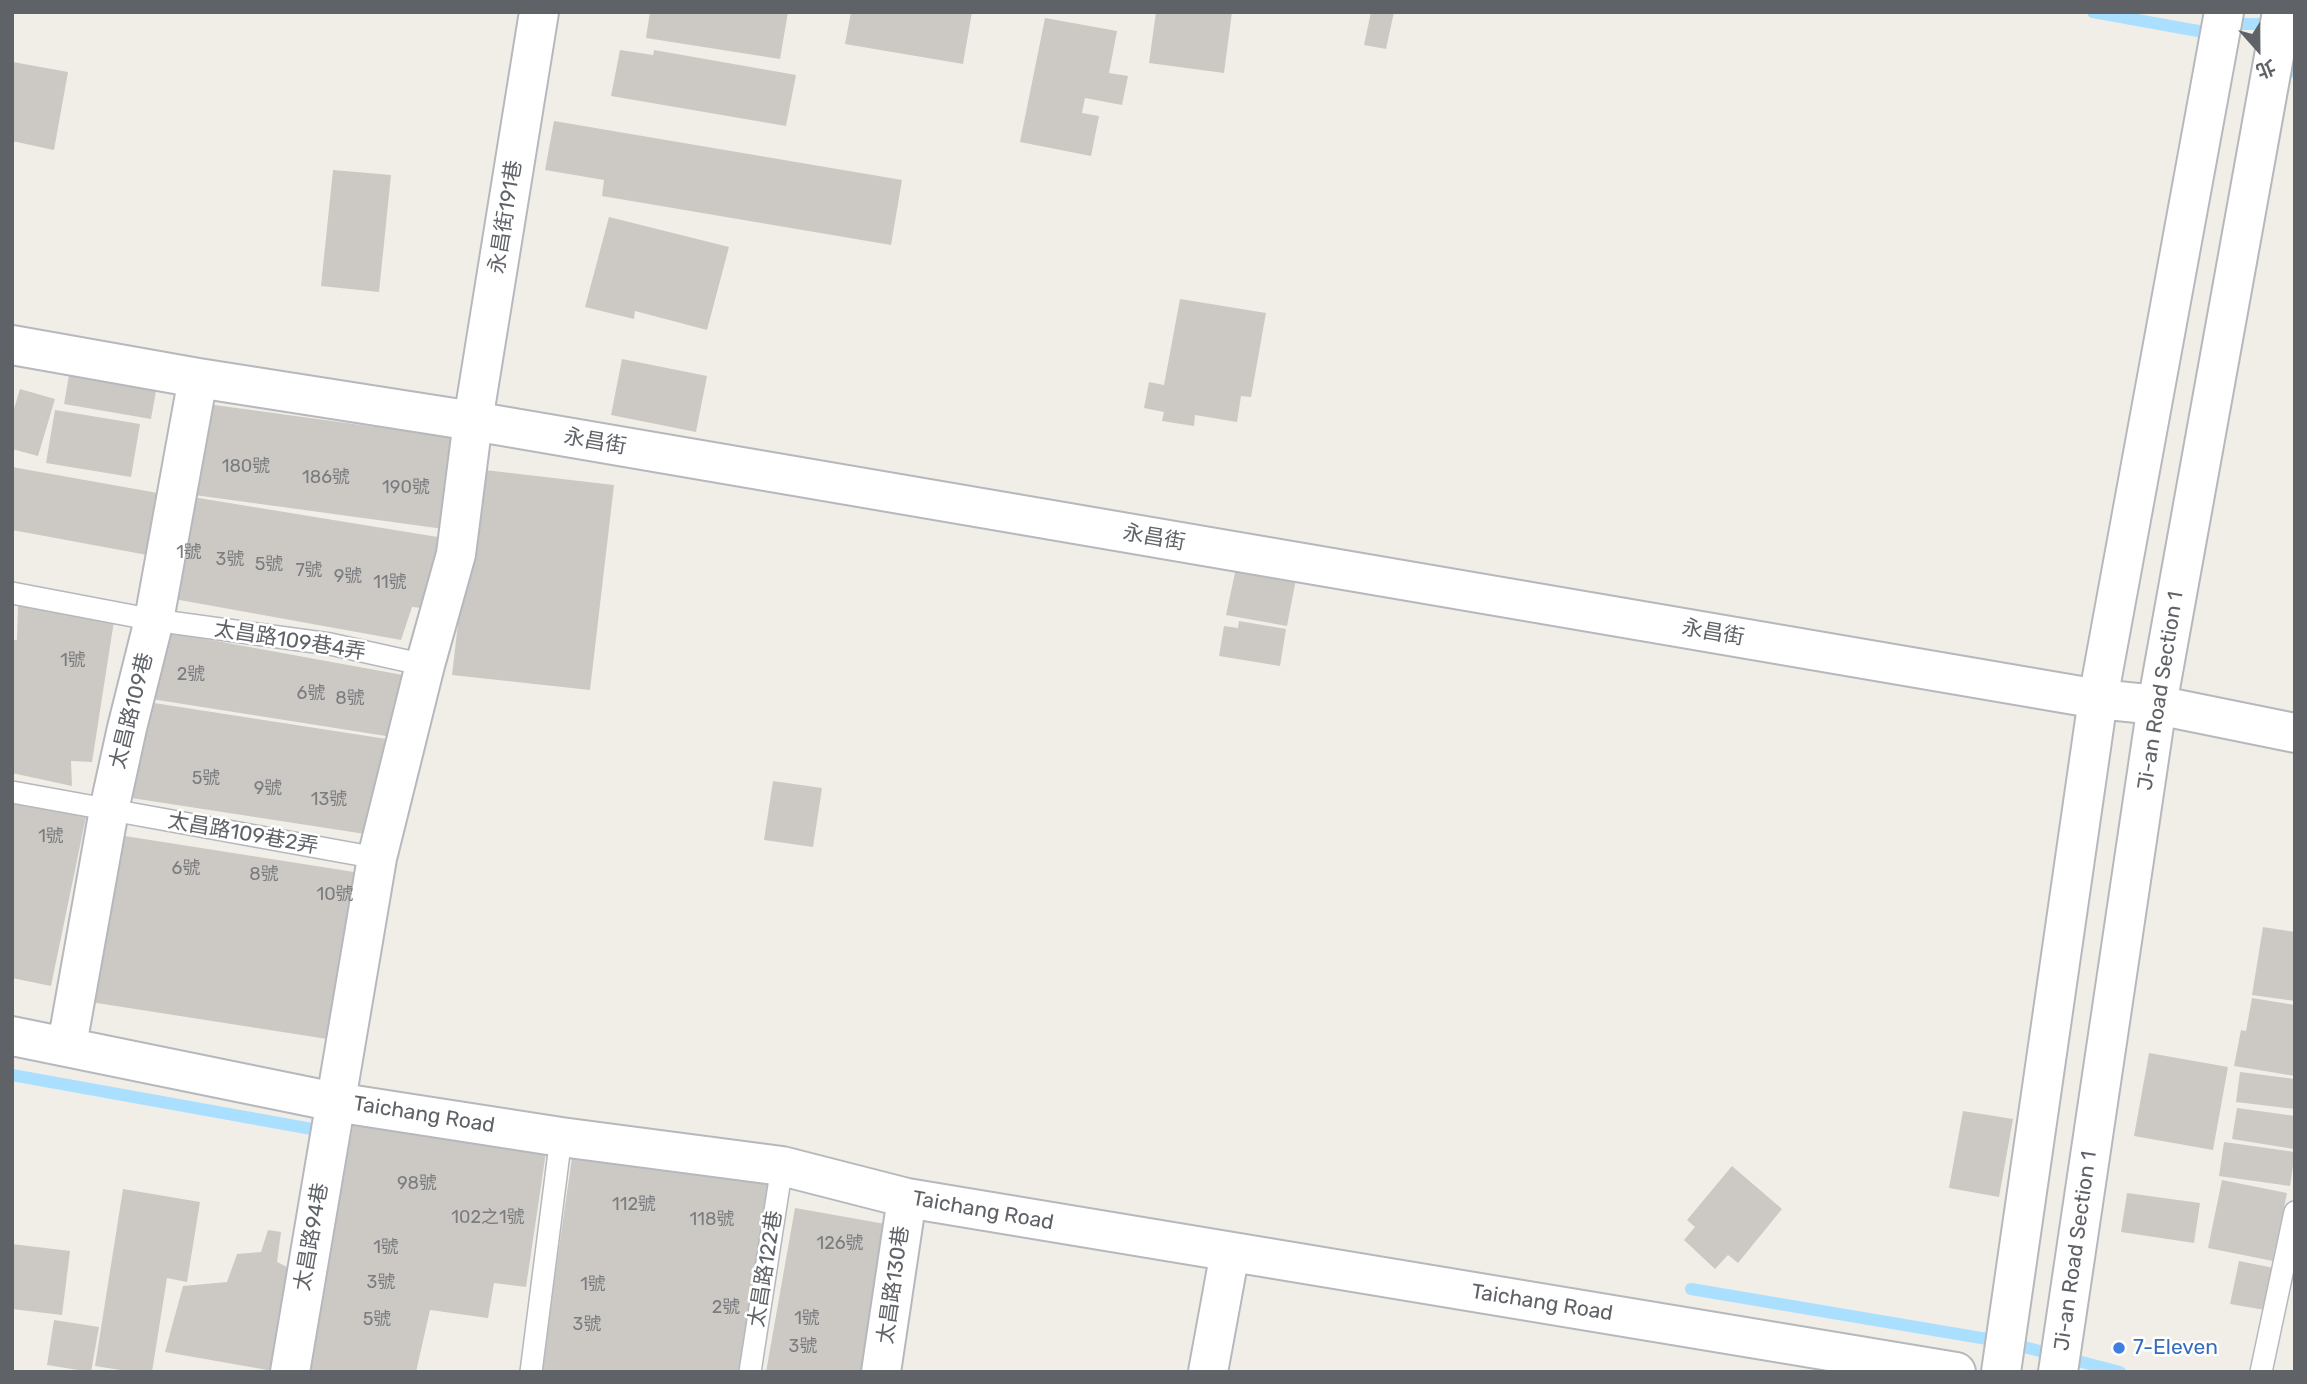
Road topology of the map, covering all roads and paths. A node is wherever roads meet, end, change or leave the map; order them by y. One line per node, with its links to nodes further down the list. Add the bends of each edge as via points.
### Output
1 (539, 12): 6 (street, 永昌街191巷)
2 (2224, 12): 10 (street)
3 (2282, 12): 11 (street, Ji-an Road Section 1)
4 (12, 345): 5 (street, 永昌街)
5 (198, 378): 6 (street, 永昌街); 8 (street, 太昌路109巷)
6 (473, 421): 9 (street, 永昌街191巷, via 456,554); 10 (street, 永昌街)
7 (12, 593): 8 (lane, 太昌路109巷4弄)
8 (155, 620): 9 (lane, 太昌路109巷4弄, via 330,644); 14 (street, 太昌路109巷)
9 (425, 665): 15 (street, 太昌路94巷)
10 (2098, 699): 11 (street, 永昌街); 30 (street)
11 (2157, 705): 12 (street, 永昌街); 31 (street, Ji-an Road Section 1)
12 (2295, 733)
13 (12, 792): 14 (lane, 太昌路109巷2弄)
14 (109, 810): 15 (lane, 太昌路109巷2弄); 17 (street, 太昌路109巷)
15 (377, 858): 18 (street, 太昌路94巷)
16 (12, 1036): 17 (street, Taichang Road)
17 (67, 1045): 18 (street, Taichang Road)
18 (335, 1101): 19 (street, Taichang Road); 24 (street, 太昌路94巷)
19 (561, 1137): 20 (street, Taichang Road); 25 (lane)
20 (782, 1166): 21 (street, Taichang Road); 26 (lane, 太昌路122巷)
21 (906, 1198): 23 (street, Taichang Road); 27 (street, 太昌路130巷)
22 (2295, 1212): 32 (lane)
23 (1230, 1252): 28 (street); 29 (street, Taichang Road)
24 (290, 1372)
25 (531, 1372)
26 (750, 1372)
27 (881, 1372)
28 (1208, 1372)
29 (1956, 1372)
30 (2001, 1372)
31 (2058, 1372)
32 (2261, 1372)

